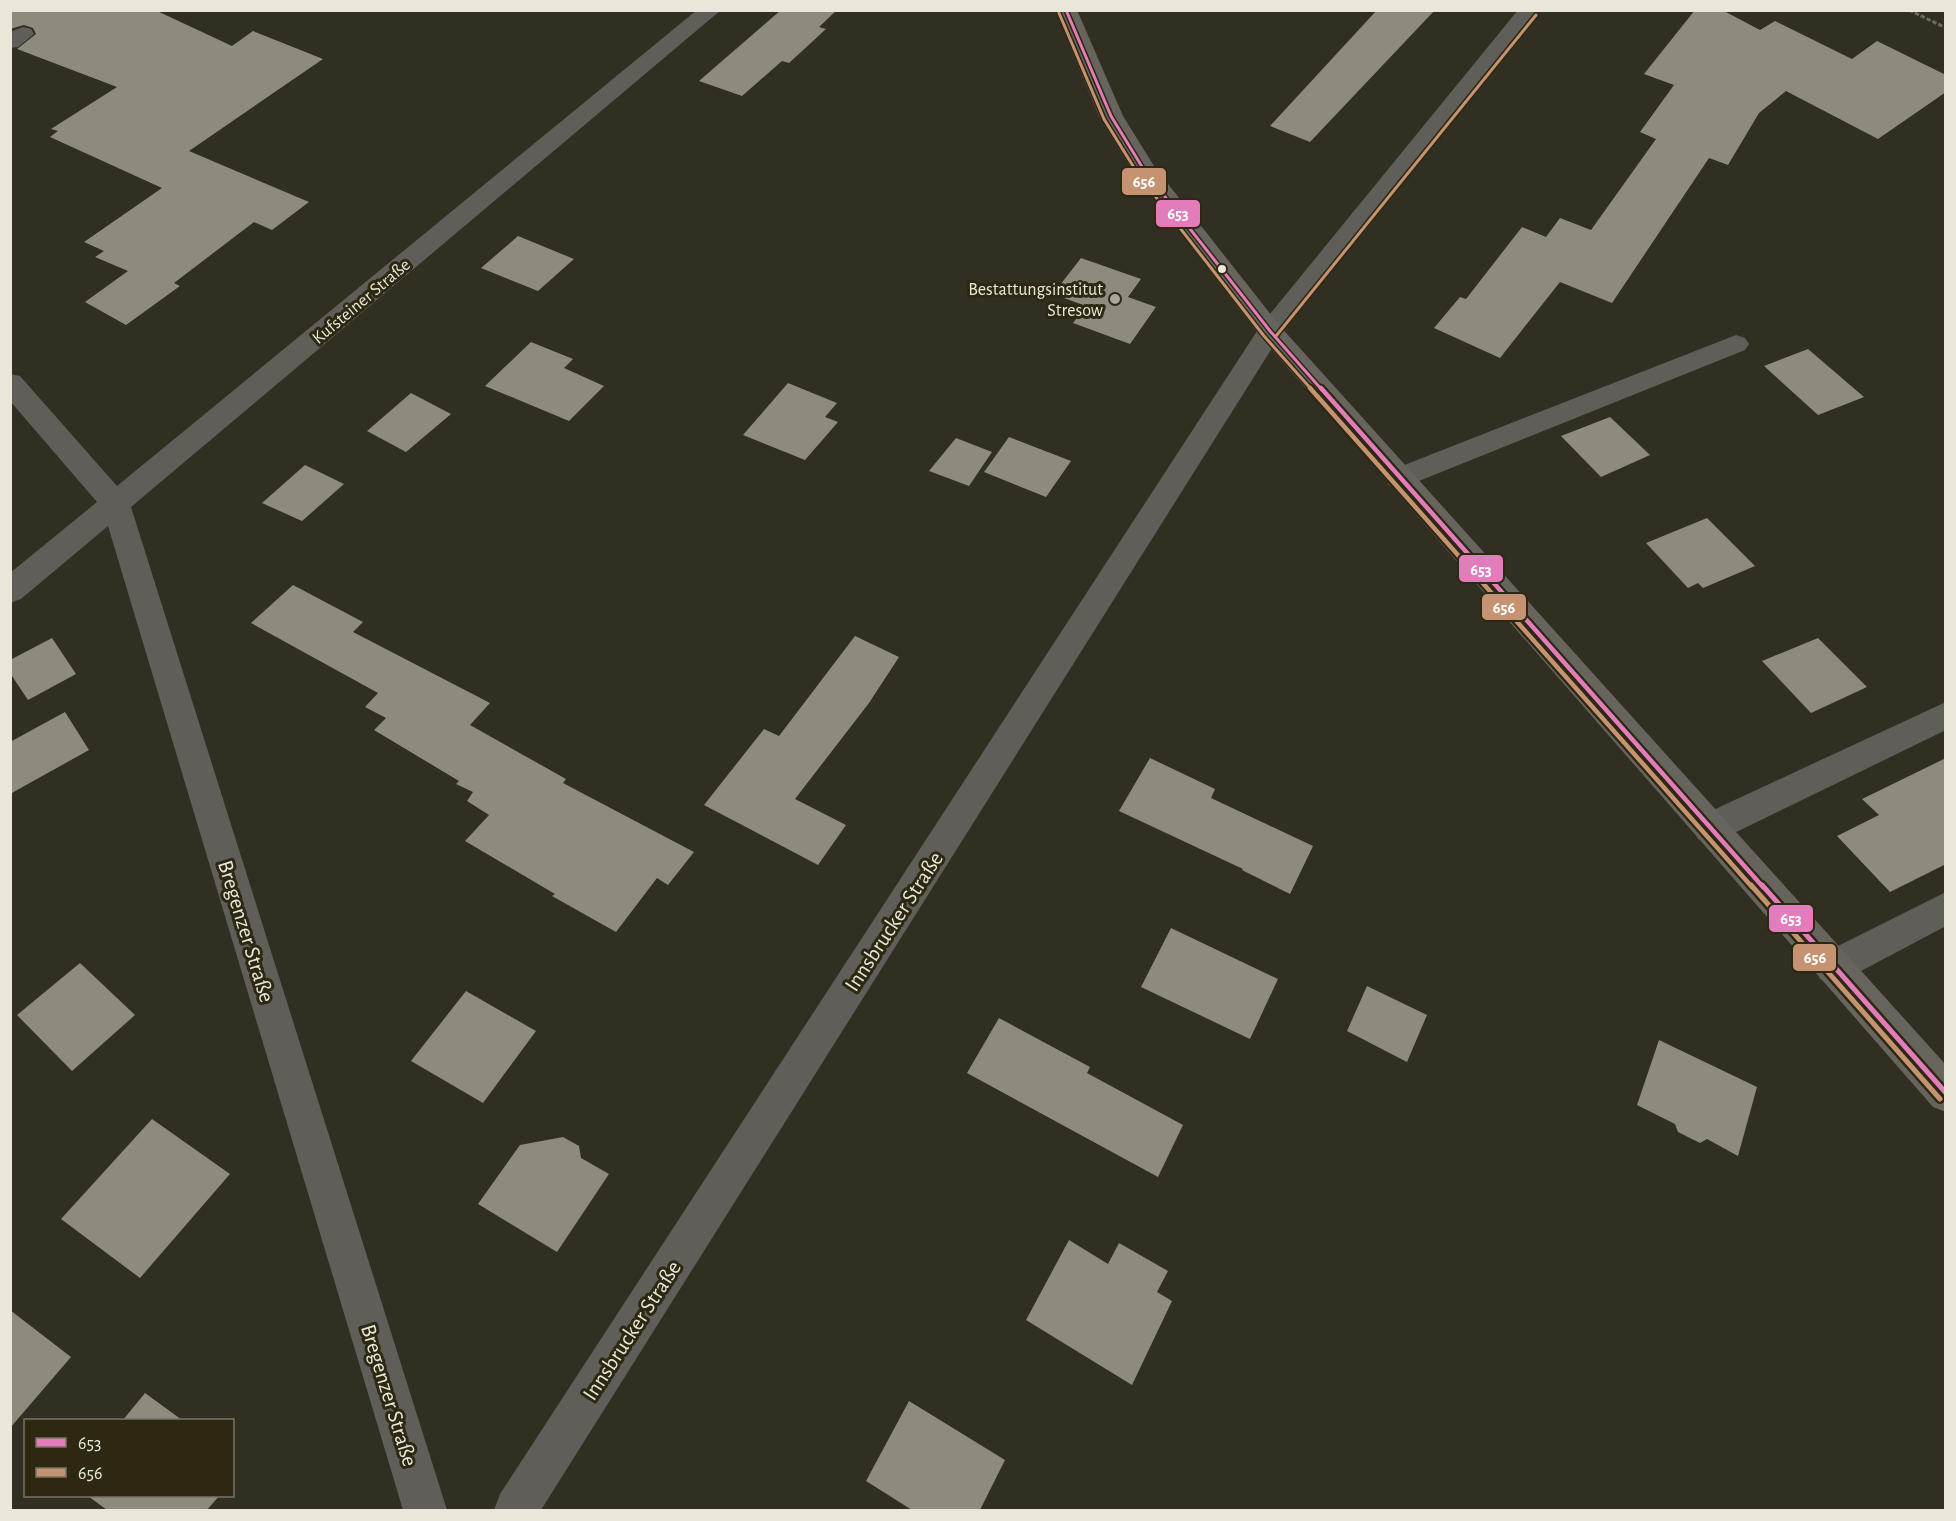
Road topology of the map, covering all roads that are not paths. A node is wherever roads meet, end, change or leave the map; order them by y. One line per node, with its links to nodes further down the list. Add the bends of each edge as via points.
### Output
1 (711, 10): 8 (street, Kufsteiner Straße)
2 (1066, 10): 4 (main road, via 1111,116 1144,170)
3 (1530, 10): 4 (street, Innsbrucker Straße)
4 (1270, 331): 7 (main road); 16 (street, Innsbrucker Straße)
5 (1736, 344): 7 (street)
6 (10, 383): 8 (street, Bregenzer Straße)
7 (1400, 478): 11 (main road)
8 (116, 504): 9 (street, Kufsteiner Straße); 15 (street, Bregenzer Straße)
9 (10, 591)
10 (1946, 715): 11 (street)
11 (1710, 828): 13 (main road)
12 (1946, 908): 13 (street)
13 (1833, 967): 14 (main road)
14 (1946, 1094)
15 (425, 1510)
16 (516, 1510)

